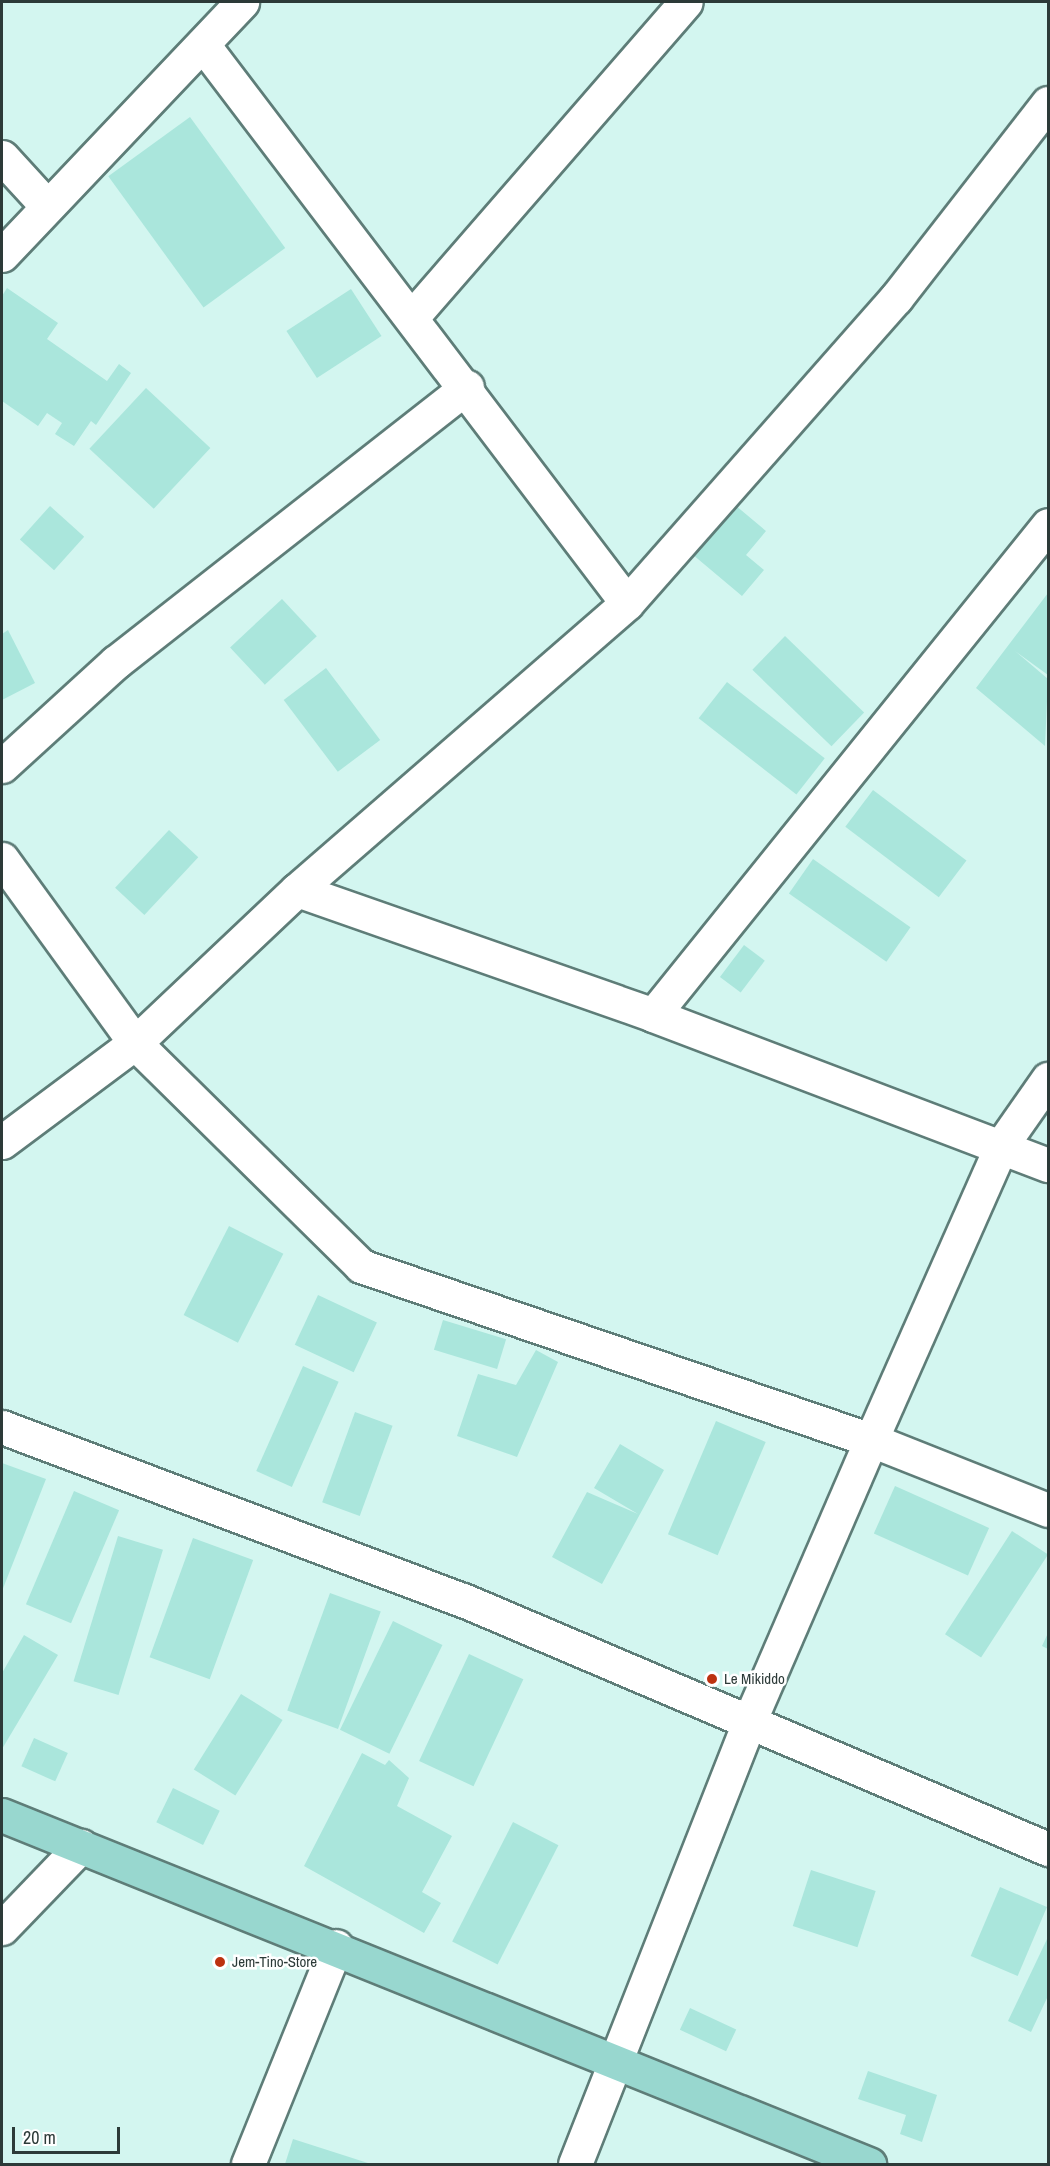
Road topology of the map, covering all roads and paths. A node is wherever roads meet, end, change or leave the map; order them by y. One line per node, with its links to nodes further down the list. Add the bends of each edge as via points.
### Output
1 (242, 2): 3 (street)
2 (686, 2): 8 (street)
3 (204, 46): 6 (street); 8 (street)
4 (1048, 103): 11 (street, via 896,298)
5 (2, 157): 6 (street)
6 (46, 205): 7 (street)
7 (2, 255)
8 (412, 317): 9 (street)
9 (467, 387): 11 (street); 12 (street, via 116,662)
10 (1048, 525): 15 (street)
11 (627, 603): 14 (street)
12 (2, 766)
13 (2, 859): 16 (street)
14 (297, 890): 15 (street); 16 (street)
15 (653, 1016): 19 (street)
16 (135, 1043): 18 (street); 22 (street, via 361,1266)
17 (1048, 1079): 19 (street)
18 (2, 1142)
19 (1001, 1146): 20 (street); 22 (street)
20 (1048, 1165)
21 (2, 1427): 24 (street, via 464,1600)
22 (871, 1440): 23 (street); 24 (street)
23 (1048, 1510)
24 (749, 1722): 27 (street); 30 (street)
25 (2, 1815): 26 (main road)
26 (81, 1846): 28 (street); 29 (main road)
27 (1048, 1849)
28 (2, 1928)
29 (336, 1946): 30 (main road); 31 (street)
30 (613, 2057): 32 (street); 33 (main road)
31 (248, 2164)
32 (575, 2164)
33 (869, 2164)

